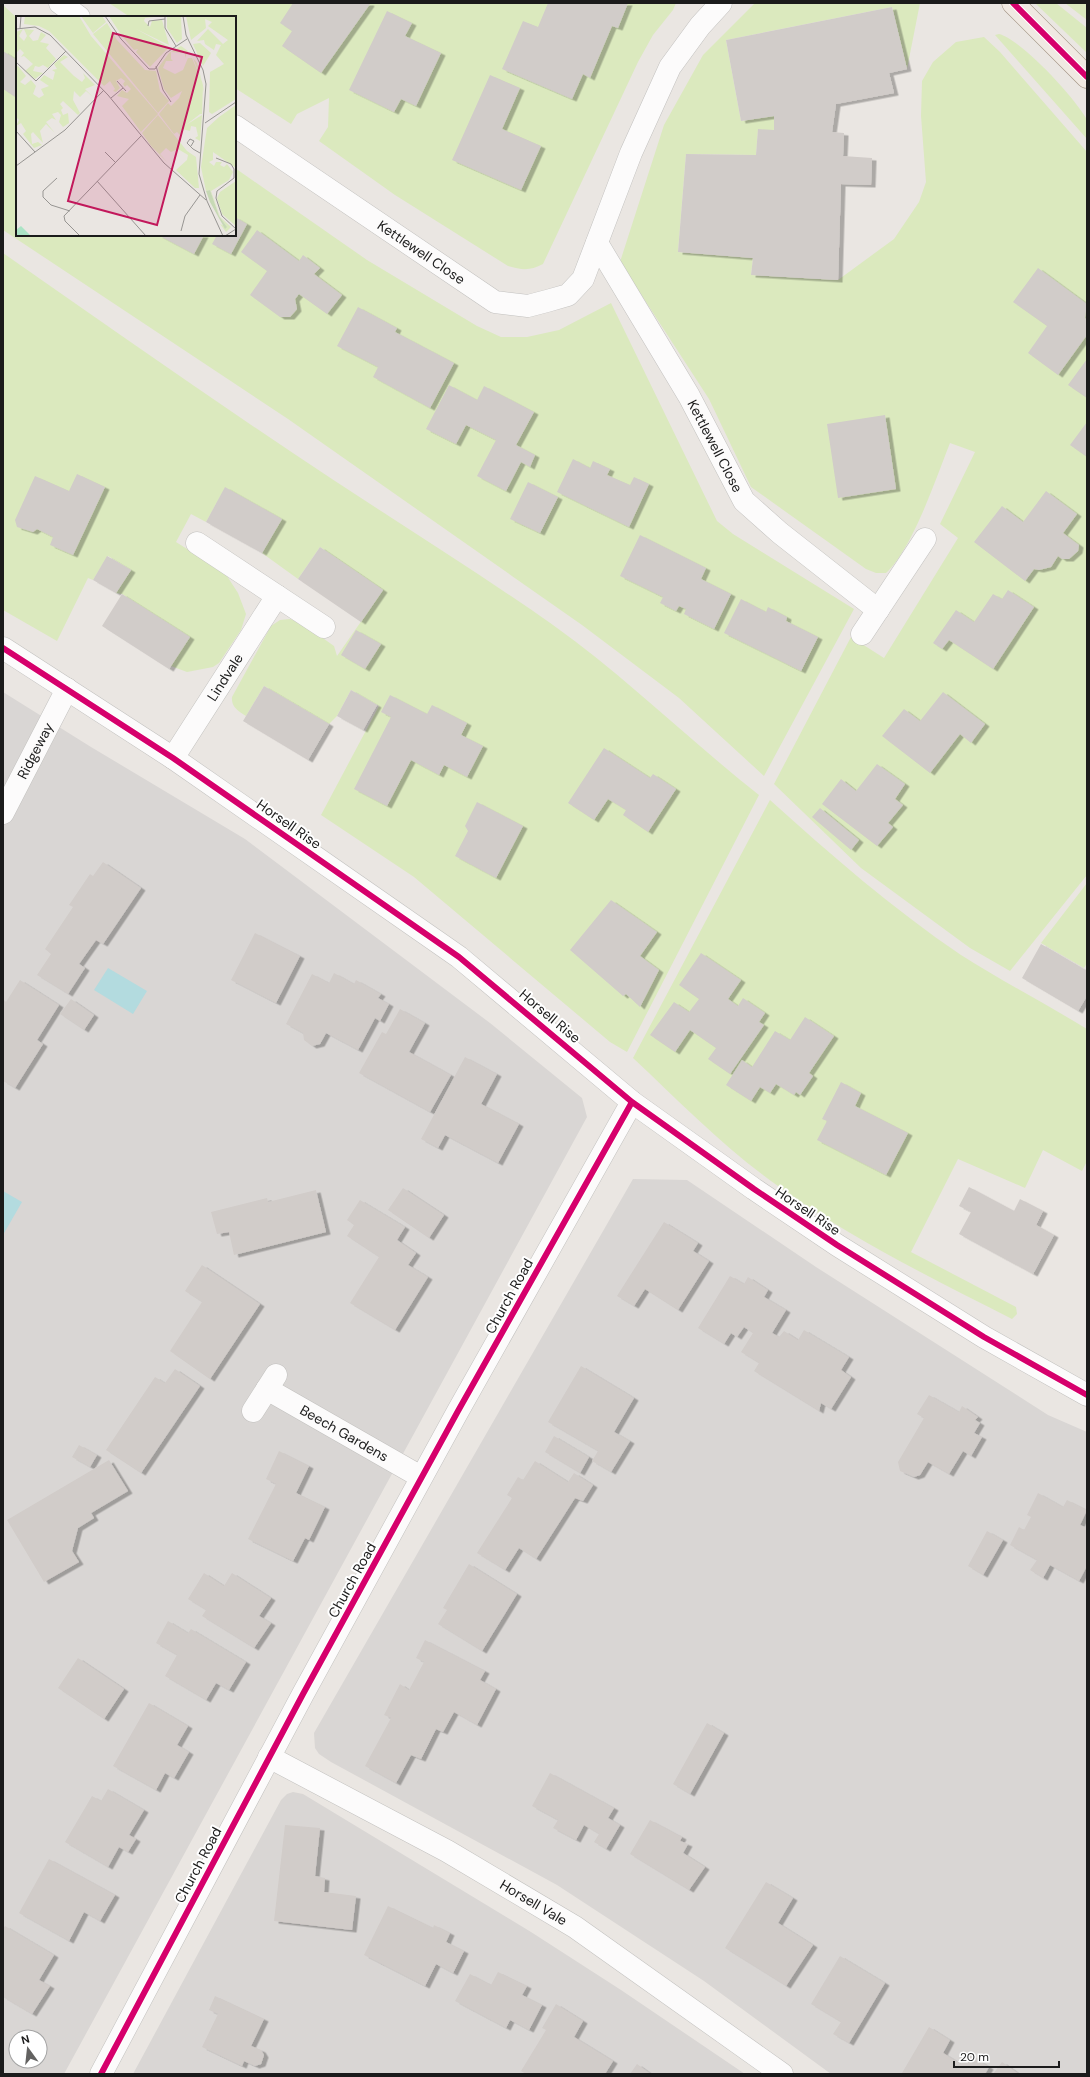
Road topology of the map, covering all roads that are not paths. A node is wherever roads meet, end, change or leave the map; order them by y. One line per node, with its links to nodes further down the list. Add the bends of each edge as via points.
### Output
1 (60, 3): 4 (street)
2 (720, 3): 7 (street, Kettlewell Close, via 670,67 631,153)
3 (1013, 3): 5 (main road)
4 (78, 16)
5 (1087, 77)
6 (236, 127): 7 (street, Kettlewell Close, via 495,302 528,306 568,295 583,279)
7 (597, 243): 11 (street, Kettlewell Close, via 689,396 744,501 780,533)
8 (925, 539): 11 (street)
9 (197, 543): 10 (street)
10 (277, 596): 12 (street); 16 (street, Lindvale)
11 (878, 610): 13 (street)
12 (324, 627)
13 (862, 634)
14 (3, 648): 15 (street, Horsell Rise)
15 (67, 689): 16 (street, Horsell Rise); 17 (street, Ridgeway)
16 (173, 758): 18 (street, Horsell Rise, via 459,957)
17 (3, 814)
18 (632, 1102): 19 (street, Horsell Rise, via 837,1245 984,1337); 21 (street, Church Road)
19 (1087, 1395)
20 (253, 1411): 21 (street, Beech Gardens, via 272,1382)
21 (421, 1477): 22 (street, Church Road)
22 (269, 1757): 23 (street, Church Road); 24 (street, Horsell Vale, via 447,1851 575,1927)
23 (101, 2074)
24 (782, 2074)

